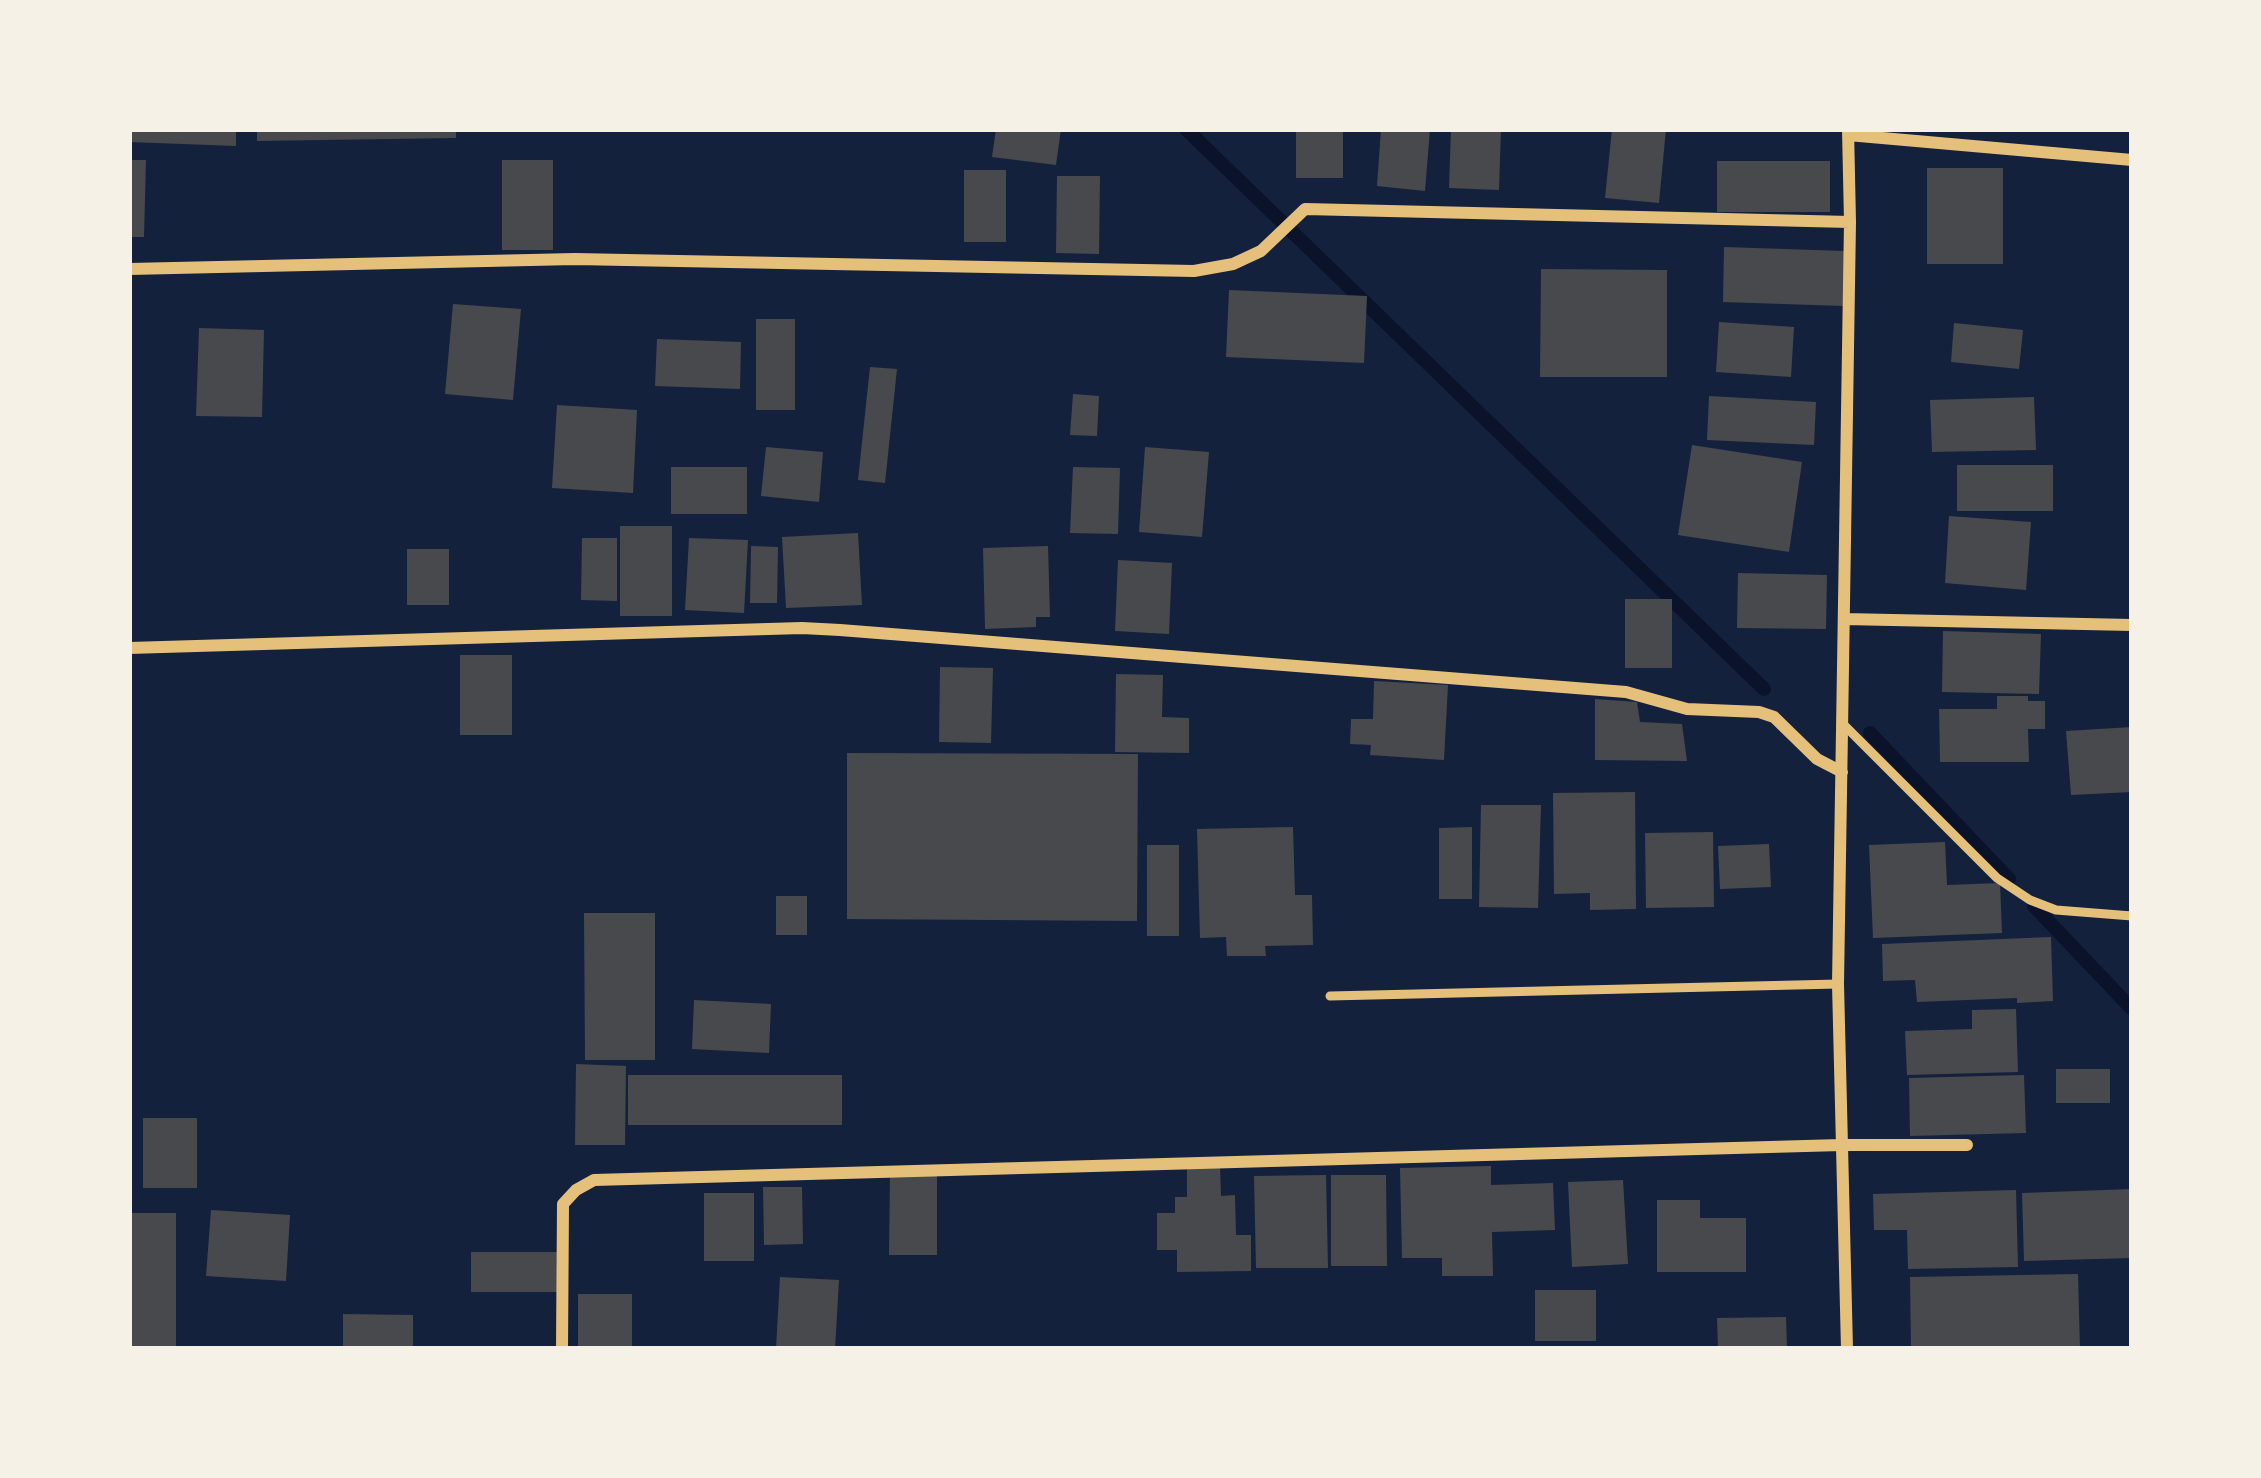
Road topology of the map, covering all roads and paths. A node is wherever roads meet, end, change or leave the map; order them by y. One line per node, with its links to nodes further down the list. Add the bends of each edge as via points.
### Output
1 (1848, 132): 2 (street); 3 (street)
2 (2132, 160)
3 (1850, 222): 4 (street, via 1305,209 1262,251 1194,272 575,259); 5 (street)
4 (129, 268)
5 (1844, 619): 6 (street); 8 (street)
6 (2132, 625)
7 (129, 648): 9 (street, via 840,630 1626,692 1688,709 1774,717)
8 (1842, 723): 9 (street); 10 (lane, via 2030,901)
9 (1842, 772): 11 (street)
10 (2132, 916)
11 (1838, 984): 12 (lane); 13 (street)
12 (1330, 996)
13 (1841, 1145): 14 (street); 15 (street, via 594,1180 562,1204); 16 (street)
14 (1966, 1145)
15 (562, 1349)
16 (1847, 1349)

